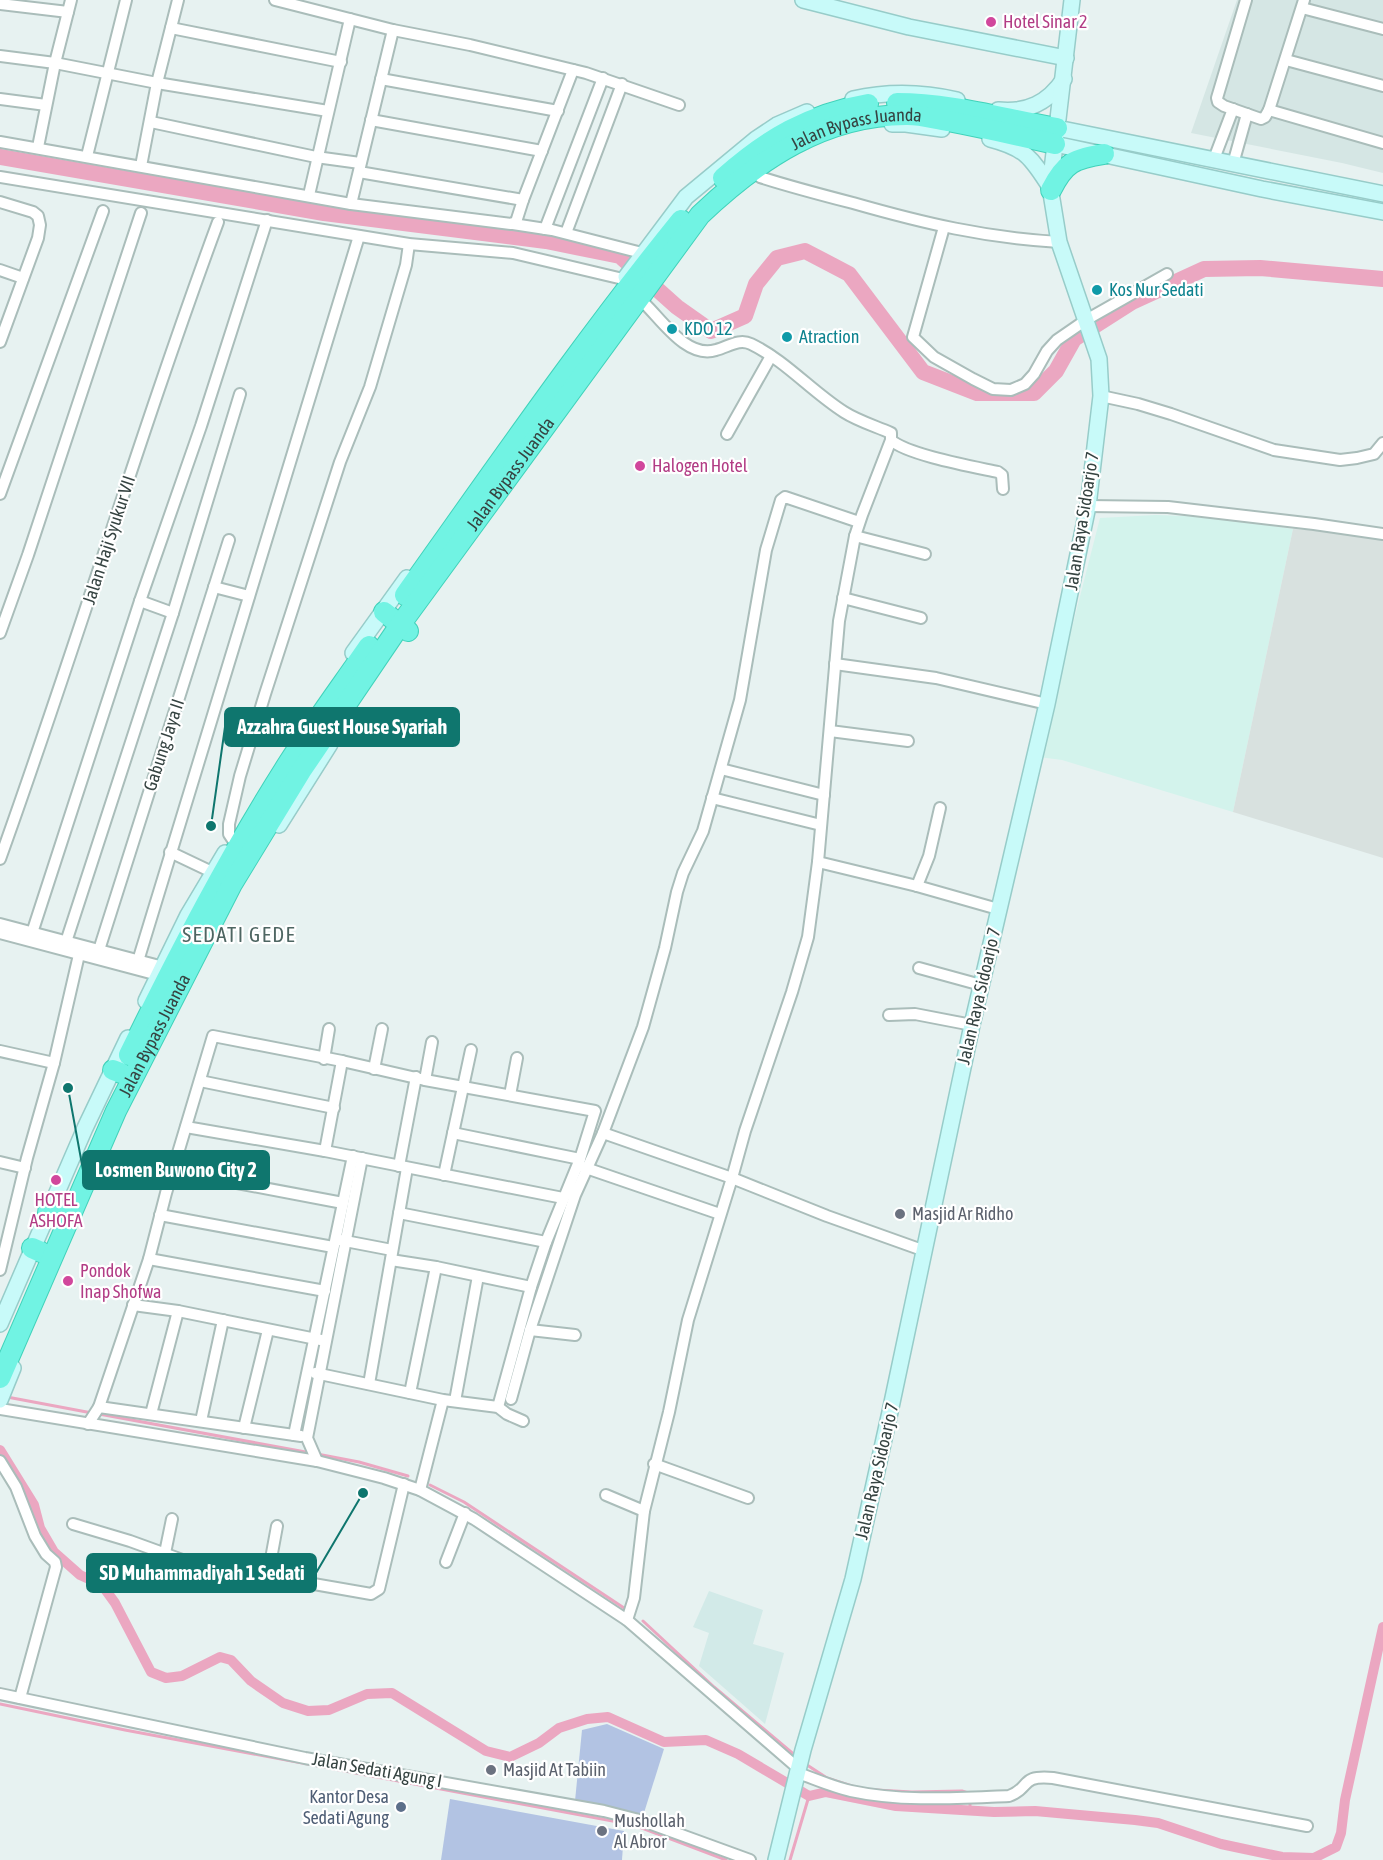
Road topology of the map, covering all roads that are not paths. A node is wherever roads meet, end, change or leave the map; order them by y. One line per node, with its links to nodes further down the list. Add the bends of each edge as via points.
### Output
1 (71, 0): 11 (street)
2 (126, 0): 22 (street)
3 (178, 0): 13 (street)
4 (274, 0): 8 (street)
5 (803, 0): 17 (main road, via 909,27)
6 (1072, 0): 17 (main road, Jalan Raya Sidoarjo 7)
7 (1246, 0): 33 (street, via 1217,98 1220,104)
8 (295, 3): 12 (street)
9 (0, 4): 11 (street)
10 (1303, 4): 14 (street); 18 (street)
11 (68, 12): 20 (street)
12 (350, 19): 15 (street); 19 (street)
13 (171, 28): 19 (street); 26 (street)
14 (1383, 29)
15 (393, 30): 21 (street); 24 (street)
16 (0, 56): 20 (street)
17 (1066, 58): 25 (main road, Jalan Raya Sidoarjo 7)
18 (1287, 60): 28 (street); 34 (street)
19 (340, 62): 35 (street)
20 (55, 63): 22 (street); 31 (street)
21 (573, 70): 23 (street); 36 (street)
22 (108, 74): 26 (street); 48 (street)
23 (603, 78): 27 (street); 69 (street)
24 (381, 79): 36 (street); 38 (street)
25 (1064, 79): 30 (main road, via 1054,93 1025,109 1010,111); 40 (main road, Jalan Raya Sidoarjo 7)
26 (157, 83): 35 (street); 39 (street)
27 (622, 84): 32 (street); 70 (street)
28 (1383, 86)
29 (0, 99): 31 (street)
30 (940, 101): 40 (highway, Jalan Bypass Juanda); 75 (highway, Jalan Bypass Juanda, via 873,104 786,126 696,202)
31 (46, 105): 45 (street)
32 (679, 105)
33 (1233, 109): 37 (street); 41 (street)
34 (1269, 110): 37 (street, via 1264,118); 43 (street)
35 (328, 111): 49 (street)
36 (558, 111): 46 (street)
37 (1247, 114): 44 (street)
38 (371, 120): 46 (street); 53 (street)
39 (151, 122): 49 (street); 52 (street)
40 (1056, 136): 47 (main road, Jalan Bypass Juanda); 50 (main road, Jalan Bypass Juanda); 54 (highway, Jalan Bypass Juanda, via 920,116 879,116 853,120 793,143); 56 (main road, Jalan Raya Sidoarjo 7)
41 (1221, 140): 44 (street); 50 (street)
42 (0, 142): 45 (street)
43 (1383, 143)
44 (1238, 145): 51 (street)
45 (38, 147): 48 (street)
46 (542, 151): 59 (street)
47 (1104, 154): 56 (highway, via 1074,160); 63 (main road, Jalan Bypass Juanda)
48 (87, 156): 52 (street)
49 (316, 157): 53 (street); 58 (street)
50 (1214, 159): 51 (main road, Jalan Bypass Juanda)
51 (1233, 164): 57 (main road, Jalan Bypass Juanda)
52 (141, 166): 58 (street)
53 (359, 168): 59 (street); 61 (street)
54 (761, 172): 56 (main road, via 840,133 906,124 1009,143 1027,155); 68 (street); 75 (highway, Jalan Bypass Juanda, via 725,191)
55 (0, 177): 65 (street)
56 (1051, 188): 72 (main road, Jalan Raya Sidoarjo 7)
57 (1383, 194)
58 (309, 195): 61 (street)
59 (524, 200): 67 (street)
60 (0, 202): 77 (street, via 33,212 39,219 38,238)
61 (351, 204): 67 (street)
62 (103, 212): 89 (street)
63 (1383, 212)
64 (141, 213): 103 (street)
65 (267, 220): 71 (street); 99 (street)
66 (218, 222): 115 (street, Jalan Haji Syukur VII)
67 (513, 224): 69 (street)
68 (944, 227): 72 (street); 79 (street, via 913,337 934,357 993,389 1011,390 1025,384 1057,340)
69 (545, 229): 70 (street)
70 (566, 233): 75 (street)
71 (359, 236): 73 (street); 97 (street)
72 (1059, 242): 79 (main road, Jalan Raya Sidoarjo 7)
73 (410, 244): 78 (street, via 513,253); 113 (street, via 370,387 340,462 240,776 228,824)
74 (0, 270): 77 (street)
75 (651, 270): 78 (highway, Jalan Bypass Juanda)
76 (1167, 274): 79 (street)
77 (23, 278): 80 (street)
78 (636, 290): 81 (street, via 683,342 697,350 714,351 743,341); 102 (highway, Jalan Bypass Juanda)
79 (1086, 322): 83 (main road, Jalan Raya Sidoarjo 7, via 1099,359)
80 (0, 340)
81 (771, 356): 84 (street); 85 (street, via 845,413 891,433)
82 (240, 394): 100 (street)
83 (1101, 396): 87 (street, via 1171,414 1274,450 1340,460); 90 (main road, Jalan Raya Sidoarjo 7)
84 (728, 434)
85 (891, 440): 88 (street, via 952,462 1000,472); 91 (street)
86 (1383, 444): 87 (street)
87 (1379, 455)
88 (1003, 489)
89 (0, 494)
90 (1088, 506): 92 (street, via 1168,507); 105 (main road, Jalan Raya Sidoarjo 7)
91 (859, 522): 93 (street); 108 (street, via 785,497 781,500 766,550 740,700)
92 (1383, 534)
93 (855, 536): 95 (street); 98 (street)
94 (229, 540): 96 (street, Gabung Jaya II)
95 (925, 554)
96 (214, 587): 97 (street); 125 (street, Gabung Jaya II)
97 (249, 596): 114 (street)
98 (843, 598): 101 (street); 104 (street)
99 (140, 601): 100 (street); 122 (street)
100 (173, 613): 123 (street)
101 (921, 618)
102 (395, 621): 113 (main road, via 346,662); 128 (highway, Jalan Bypass Juanda, via 232,884); 130 (main road, via 339,728 223,915)
103 (0, 633)
104 (835, 664): 105 (street, via 952,681); 106 (street)
105 (1047, 704): 119 (main road, Jalan Raya Sidoarjo 7)
106 (830, 731): 107 (street); 109 (street)
107 (908, 741)
108 (720, 769): 109 (street); 110 (street)
109 (824, 795): 112 (street)
110 (712, 798): 112 (street); 150 (street, via 703,831 677,892 643,1027)
111 (940, 808): 118 (street, via 929,856)
112 (821, 825): 116 (street)
113 (233, 840): 117 (main road)
114 (170, 852): 117 (street); 126 (street)
115 (0, 859)
116 (818, 862): 118 (street); 160 (street, via 806,944)
117 (212, 872): 128 (main road)
118 (917, 886): 119 (street)
119 (998, 909): 129 (main road, Jalan Raya Sidoarjo 7)
120 (0, 924): 122 (street)
121 (0, 933): 124 (street)
122 (32, 933): 123 (street)
123 (66, 942): 124 (street)
124 (80, 950): 125 (street); 128 (street); 141 (street)
125 (99, 950): 126 (street)
126 (138, 961): 128 (street)
127 (919, 968): 129 (street)
128 (168, 972): 130 (highway, Jalan Bypass Juanda); 166 (highway, Jalan Bypass Juanda, via 117,1071)
129 (981, 985): 132 (main road, Jalan Raya Sidoarjo 7)
130 (174, 1003): 166 (highway, Jalan Bypass Juanda, via 87,1185)
131 (889, 1015): 132 (street, via 915,1014)
132 (972, 1025): 169 (main road, Jalan Raya Sidoarjo 7)
133 (329, 1029): 139 (street)
134 (382, 1029): 142 (street)
135 (432, 1042): 143 (street)
136 (471, 1050): 145 (street)
137 (0, 1051): 141 (street)
138 (517, 1058): 146 (street)
139 (324, 1059): 140 (street); 144 (street, via 213,1036)
140 (342, 1061): 142 (street); 147 (street)
141 (54, 1063): 156 (street)
142 (374, 1069): 143 (street)
143 (421, 1078): 145 (street); 155 (street)
144 (200, 1081): 147 (street); 148 (street)
145 (464, 1087): 146 (street); 149 (street)
146 (510, 1095): 154 (street, via 595,1111)
147 (334, 1108): 151 (street)
148 (186, 1126): 151 (street); 158 (street)
149 (453, 1133): 154 (street); 159 (street)
150 (603, 1133): 157 (street); 160 (street)
151 (325, 1151): 152 (street)
152 (358, 1157): 155 (street); 162 (street); 168 (street)
153 (0, 1162): 156 (street)
154 (579, 1162): 157 (street); 161 (street)
155 (403, 1167): 159 (street); 163 (street)
156 (24, 1168): 174 (street)
157 (588, 1169): 164 (street); 183 (street, via 575,1195)
158 (173, 1171): 162 (street); 165 (street)
159 (444, 1175): 161 (street)
160 (732, 1178): 164 (street); 169 (street)
161 (563, 1198): 167 (street)
162 (343, 1203): 168 (street)
163 (399, 1214): 167 (street); 170 (street)
164 (720, 1214): 207 (street, via 688,1320)
165 (160, 1215): 168 (street); 172 (street)
166 (60, 1223): 171 (highway, Jalan Bypass Juanda); 191 (main road)
167 (546, 1242): 176 (street)
168 (338, 1243): 170 (street); 177 (street); 186 (street)
169 (925, 1251): 223 (main road, Jalan Raya Sidoarjo 7, via 853,1579)
170 (392, 1255): 173 (street); 190 (street)
171 (40, 1256): 181 (main road); 187 (highway, Jalan Bypass Juanda); 191 (highway, Jalan Bypass Juanda)
172 (149, 1259): 177 (street); 178 (street)
173 (436, 1267): 175 (street); 192 (street)
174 (0, 1270)
175 (478, 1276): 176 (street); 195 (street)
176 (531, 1287): 196 (street)
177 (325, 1291): 185 (street)
178 (133, 1305): 179 (street); 199 (street)
179 (178, 1311): 180 (street); 198 (street)
180 (223, 1320): 182 (street); 201 (street)
181 (0, 1324)
182 (268, 1329): 185 (street); 202 (street)
183 (530, 1330): 184 (street); 194 (street)
184 (575, 1335)
185 (316, 1339): 186 (street); 188 (street)
186 (327, 1342): 189 (street)
187 (0, 1348)
188 (308, 1372): 189 (street); 203 (street)
189 (321, 1374): 190 (street); 204 (street)
190 (369, 1384): 192 (street)
191 (1, 1393)
192 (410, 1393): 193 (street)
193 (443, 1400): 195 (street); 209 (street)
194 (511, 1400)
195 (455, 1401): 196 (street)
196 (498, 1407): 200 (street)
197 (0, 1409): 199 (street)
198 (151, 1414): 199 (street); 201 (street)
199 (94, 1415): 205 (street)
200 (523, 1421)
201 (201, 1422): 202 (street)
202 (244, 1428): 203 (street)
203 (294, 1435): 204 (street)
204 (309, 1441): 205 (street)
205 (316, 1458): 208 (street)
206 (0, 1461): 222 (street, via 16,1486 35,1536 57,1567)
207 (654, 1464): 211 (street); 212 (street)
208 (404, 1484): 209 (street); 219 (street, via 379,1589 374,1593)
209 (420, 1490): 213 (street)
210 (606, 1495): 212 (street)
211 (748, 1498)
212 (644, 1511): 220 (street, via 634,1598)
213 (465, 1513): 218 (street); 220 (street)
214 (172, 1519): 217 (street)
215 (73, 1524): 217 (street)
216 (277, 1526): 219 (street)
217 (165, 1552): 219 (street, via 188,1562)
218 (446, 1562)
219 (268, 1575)
220 (627, 1620): 223 (street)
221 (0, 1694): 222 (street, Jalan Sedati Agung I)
222 (20, 1698): 225 (street, Jalan Sedati Agung I, via 305,1758 604,1811)
223 (798, 1771): 224 (street, via 849,1791 902,1797 1013,1795 1037,1776); 226 (main road, Jalan Raya Sidoarjo 7)
224 (1307, 1826)
225 (750, 1860)
226 (776, 1860)

